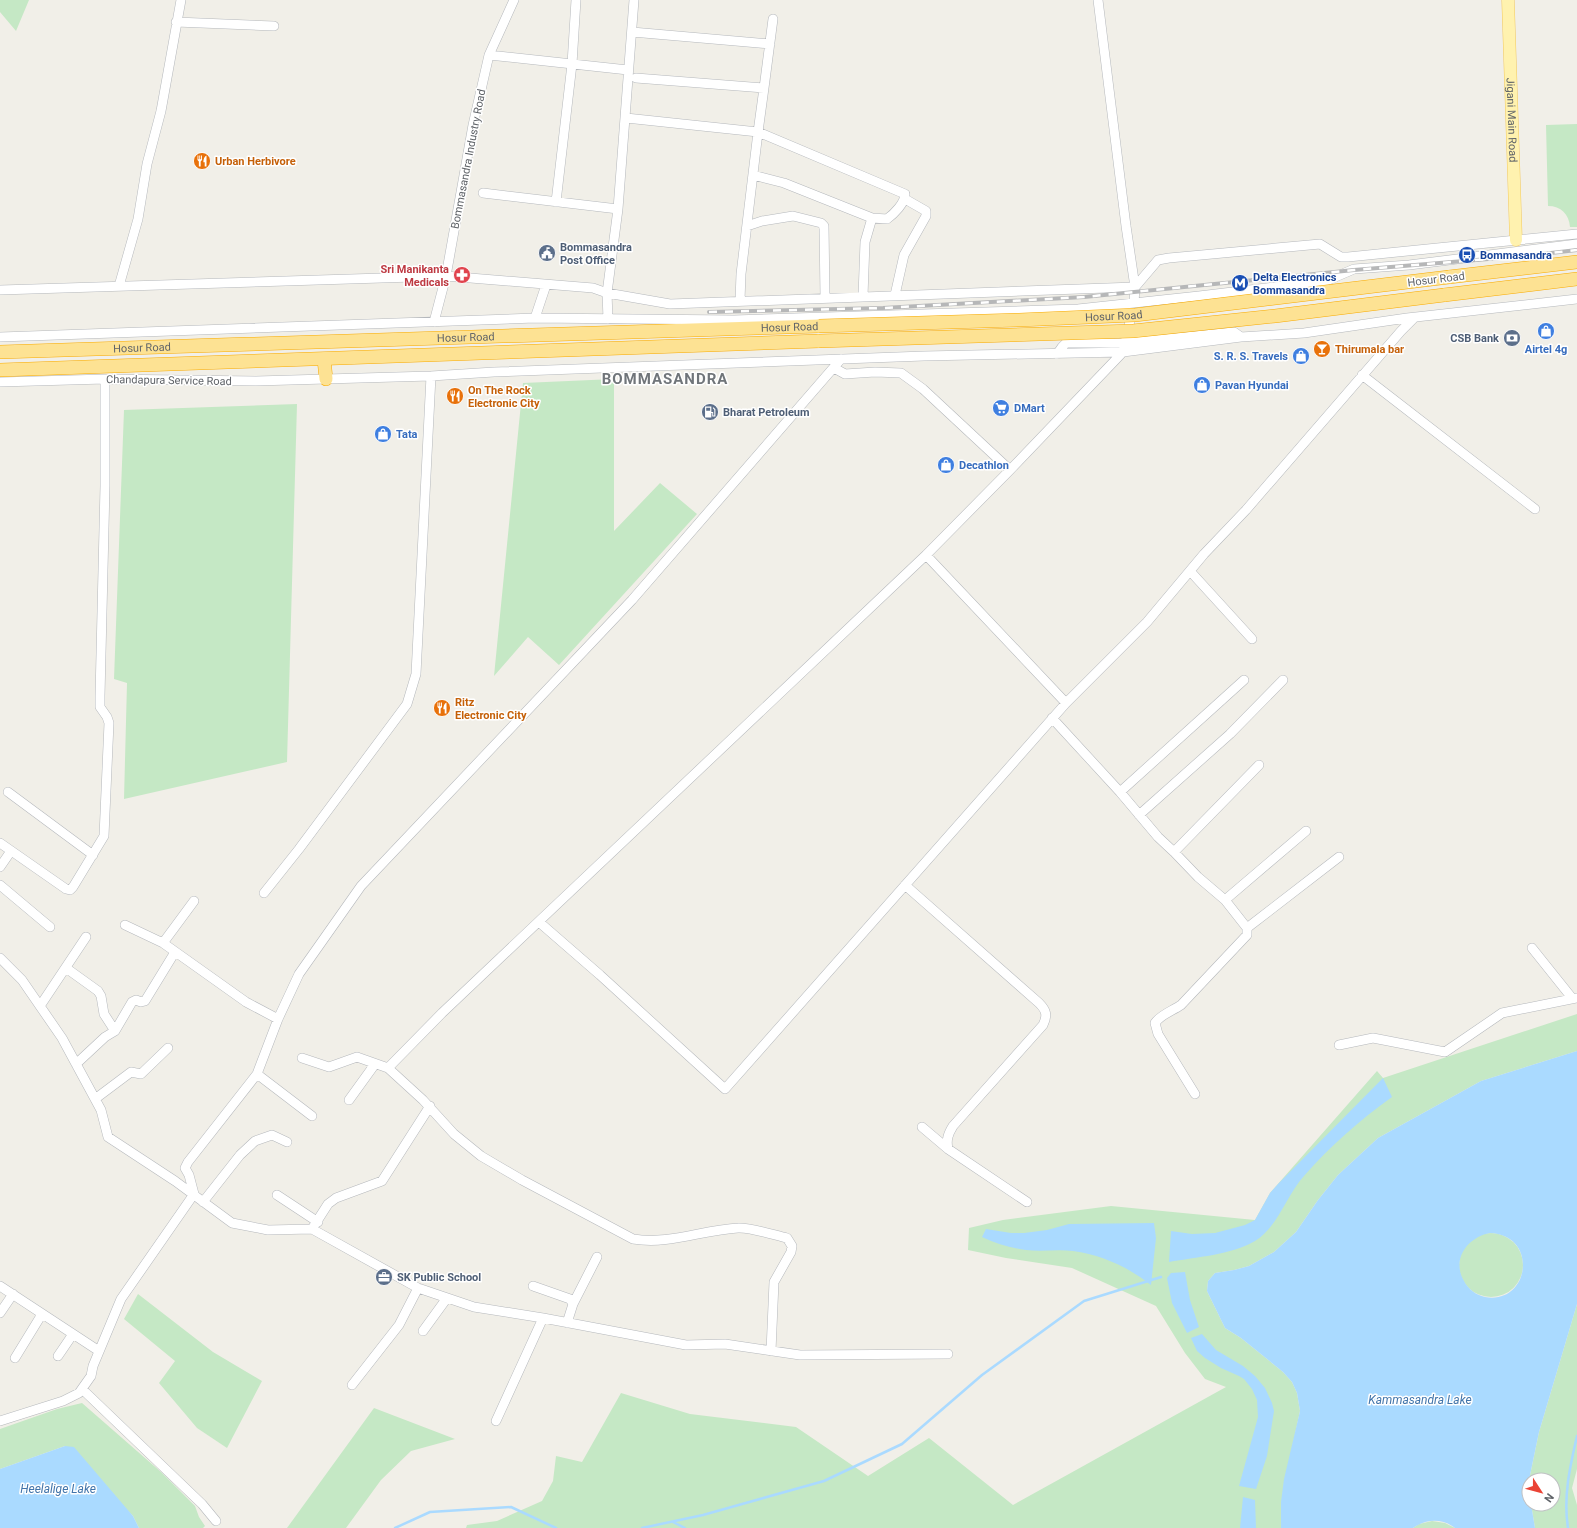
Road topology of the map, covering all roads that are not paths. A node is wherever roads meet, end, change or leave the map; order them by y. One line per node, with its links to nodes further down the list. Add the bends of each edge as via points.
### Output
1 (180, 0): 8 (street)
2 (514, 0): 12 (street, Bommasandra Industry Road)
3 (576, 0): 13 (street)
4 (634, 0): 10 (street)
5 (1098, 0): 36 (street)
6 (1508, 0): 27 (main road, Jigani Main Road)
7 (773, 19): 11 (street)
8 (176, 22): 9 (street); 35 (street, via 162,111 147,164 138,219)
9 (274, 26)
10 (632, 32): 11 (street); 14 (street)
11 (770, 44): 16 (street)
12 (489, 55): 13 (street); 32 (street, Bommasandra Industry Road, via 473,125)
13 (572, 64): 14 (street); 22 (street)
14 (628, 70): 17 (street)
15 (636, 78): 16 (street)
16 (764, 88): 18 (street)
17 (626, 118): 18 (street); 23 (street)
18 (758, 132): 19 (street); 21 (street, via 905,194)
19 (753, 175): 24 (street, via 784,183); 25 (street)
20 (483, 193): 22 (street)
21 (905, 199): 24 (street, via 887,219); 39 (street, via 926,211 926,216 904,255)
22 (556, 202): 23 (street)
23 (618, 209): 38 (street)
24 (872, 218): 40 (street, via 865,242)
25 (747, 226): 41 (street, via 793,216 821,223 824,226); 43 (street)
26 (1577, 234): 27 (street)
27 (1516, 240): 28 (street)
28 (1484, 244): 30 (street); 36 (street, via 1341,257 1320,244 1170,258 1158,260)
29 (1577, 244): 30 (street)
30 (1484, 256): 44 (street, via 1354,269 1326,280)
31 (1577, 262): 55 (highway, Hosur Road, bridge, via 1135,314 1019,320)
32 (446, 276): 34 (street); 35 (street); 51 (street, Bommasandra Industry Road)
33 (1577, 279): 57 (highway, Hosur Road, bridge, via 1133,331)
34 (546, 285): 38 (street, via 593,288); 47 (street)
35 (119, 286): 37 (street)
36 (1135, 287): 39 (street); 44 (street)
37 (0, 290)
38 (607, 293): 45 (street); 48 (street)
39 (895, 295): 40 (street)
40 (863, 296): 41 (street)
41 (825, 297): 43 (street)
42 (1577, 299): 49 (street)
43 (740, 300): 45 (street)
44 (1134, 303): 46 (street); 54 (street)
45 (670, 304): 50 (street)
46 (1078, 309): 50 (street, via 734,320); 53 (street)
47 (535, 318): 48 (street); 51 (street)
48 (608, 318): 50 (street)
49 (1414, 318): 54 (street, via 1304,333); 62 (street)
50 (669, 319)
51 (434, 322): 52 (street)
52 (0, 337)
53 (1077, 343): 54 (street); 56 (street, via 1066,343)
54 (1124, 348): 56 (street, Chandapura Service Road); 66 (street)
55 (0, 352)
56 (1057, 354): 58 (street, Chandapura Service Road)
57 (324, 359): 60 (highway, Hosur Road); 64 (highway)
58 (841, 359): 59 (street); 61 (street, Chandapura Service Road)
59 (834, 368): 66 (street, via 845,374 901,373 922,389); 103 (street, via 632,600 361,886 299,974)
60 (0, 370)
61 (431, 376): 64 (street, Chandapura Service Road); 88 (street, via 416,674 407,704)
62 (1362, 376): 67 (street); 69 (street)
63 (105, 379): 64 (street, Chandapura Service Road); 65 (street, Chandapura Service Road); 83 (street, via 100,707 109,723 104,836)
64 (332, 379)
65 (0, 382)
66 (1010, 470): 68 (street)
67 (1535, 509)
68 (926, 555): 73 (street); 91 (street)
69 (1190, 571): 70 (street); 73 (street, via 1147,622)
70 (1252, 639)
71 (1244, 680): 77 (street)
72 (1283, 680): 78 (street, via 1230,734)
73 (1066, 703): 74 (street)
74 (1052, 718): 77 (street); 87 (street)
75 (1259, 765): 82 (street)
76 (8, 792): 83 (street)
77 (1120, 792): 78 (street)
78 (1139, 815): 82 (street, via 1150,830)
79 (1306, 831): 89 (street)
80 (0, 843): 81 (street)
81 (11, 851): 83 (street, via 70,890); 85 (street)
82 (1174, 852): 89 (street, via 1198,878)
83 (93, 855)
84 (1339, 857): 94 (street)
85 (0, 867)
86 (0, 885): 93 (street)
87 (905, 885): 91 (street, via 725,1089); 119 (street, via 1039,1003 1045,1009 1047,1017 1043,1025 952,1126 946,1141)
88 (264, 893)
89 (1225, 900): 94 (street)
90 (194, 901): 96 (street)
91 (539, 922): 110 (street, via 442,1013)
92 (125, 925): 96 (street)
93 (50, 927)
94 (1246, 928): 112 (street, via 1247,935 1181,1005 1158,1018 1155,1023 1158,1034)
95 (86, 937): 100 (street)
96 (163, 943): 98 (street)
97 (1532, 948): 101 (street)
98 (175, 952): 103 (street, via 246,1002); 104 (street, via 145,1001 132,1002)
99 (0, 958): 102 (street, via 22,980)
100 (66, 968): 102 (street); 104 (street, via 98,991 104,1014)
101 (1575, 998): 105 (street, via 1502,1013 1445,1052 1374,1038)
102 (40, 1006): 108 (street)
103 (278, 1019): 111 (street)
104 (115, 1031): 108 (street)
105 (1339, 1045)
106 (168, 1048): 113 (street, via 141,1074 131,1072)
107 (302, 1058): 109 (street, via 329,1067 357,1057)
108 (76, 1064): 113 (street)
109 (375, 1064): 110 (street); 114 (street)
110 (388, 1068): 115 (street)
111 (257, 1074): 116 (street); 120 (street, via 188,1162 185,1168)
112 (1196, 1094)
113 (95, 1099): 120 (street, via 101,1110 108,1137)
114 (349, 1100)
115 (430, 1106): 124 (street, via 382,1181 336,1198 328,1204); 139 (street, via 454,1134 481,1156 528,1184 633,1239 666,1240 739,1228 787,1238 792,1246 791,1252 774,1282)
116 (312, 1116)
117 (922, 1127): 119 (street)
118 (287, 1142): 122 (street, via 272,1135 255,1141 240,1155)
119 (948, 1148): 123 (street)
120 (194, 1194): 122 (street); 138 (street, via 121,1299)
121 (278, 1195): 124 (street)
122 (203, 1202): 124 (street, via 232,1223 268,1230)
123 (1027, 1202)
124 (315, 1226): 128 (street)
125 (597, 1257): 131 (street)
126 (0, 1286): 129 (street)
127 (533, 1286): 131 (street, via 570,1299)
128 (418, 1288): 130 (street); 143 (street, via 399,1325)
129 (12, 1294): 132 (street); 133 (street)
130 (446, 1298): 134 (street, via 474,1307); 136 (street)
131 (573, 1304): 135 (street)
132 (0, 1314)
133 (42, 1314): 137 (street); 142 (street)
134 (543, 1318): 135 (street); 146 (street)
135 (567, 1323): 139 (street, via 686,1345 726,1344)
136 (423, 1331)
137 (73, 1334): 138 (street); 141 (street)
138 (100, 1351): 144 (street, via 91,1376)
139 (771, 1351): 140 (street, via 800,1355)
140 (948, 1354)
141 (58, 1356)
142 (15, 1358)
143 (352, 1385)
144 (82, 1390): 145 (street, via 63,1400); 147 (street, via 202,1504)
145 (0, 1421)
146 (496, 1421)
147 (216, 1522)

